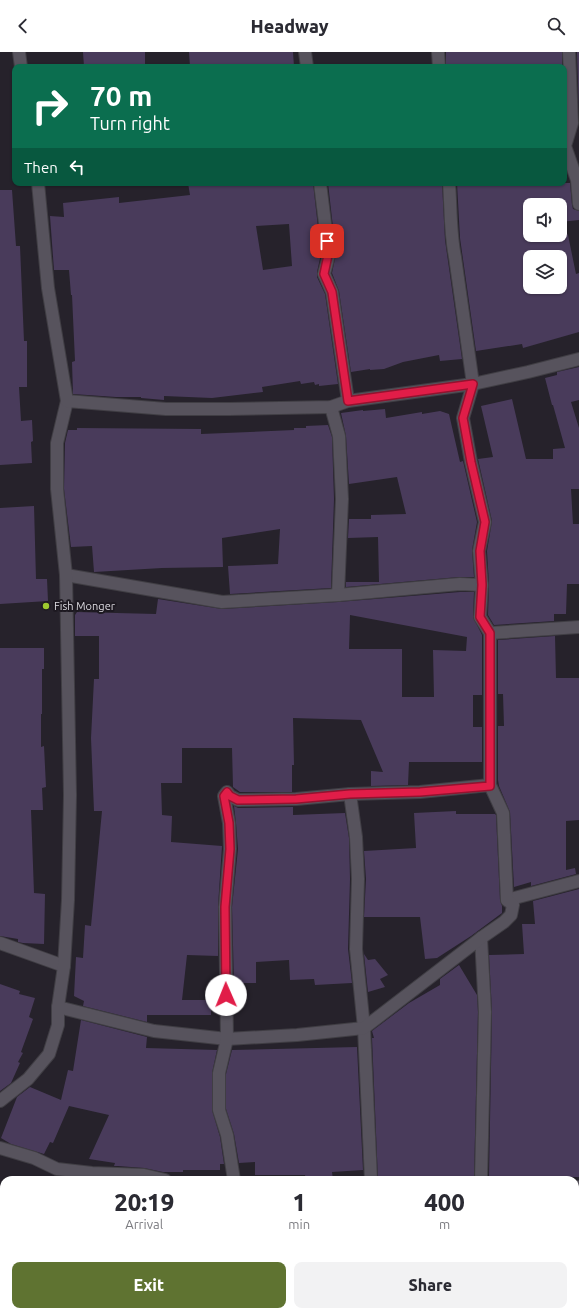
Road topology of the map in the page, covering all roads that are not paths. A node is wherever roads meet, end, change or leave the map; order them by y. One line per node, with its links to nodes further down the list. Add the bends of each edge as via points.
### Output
1 (19, 52): 5 (street)
2 (305, 52): 6 (street)
3 (438, 52): 7 (street)
4 (570, 52): 8 (street, via 572,123)
5 (21, 64)
6 (307, 64)
7 (439, 64)
8 (567, 139)
9 (567, 152): 13 (street, via 577,180)
10 (38, 186): 16 (street, via 48,288)
11 (320, 186): 17 (street, via 328,255 324,274 332,292)
12 (449, 186): 15 (street, via 451,239)
13 (579, 204)
14 (579, 359): 15 (street)
15 (473, 384): 17 (street); 20 (street, via 463,418 485,522 480,551)
16 (67, 401): 18 (street, via 166,409); 19 (street, via 57,443 57,489)
17 (348, 401): 18 (street)
18 (331, 407): 21 (street, via 339,436 342,491)
19 (66, 575): 21 (street, via 222,602); 30 (street, via 70,795)
20 (482, 585): 21 (street, via 460,584); 23 (street, via 480,617)
21 (338, 595)
22 (579, 627): 23 (street)
23 (490, 633): 24 (street)
24 (490, 786): 25 (street); 27 (street, via 503,813)
25 (350, 794): 32 (street, via 356,837 356,949); 33 (street, via 296,799 238,800 227,792 224,796 230,849 225,907)
26 (579, 881): 27 (street)
27 (508, 900): 28 (street, via 514,905 511,915)
28 (481, 938): 32 (street); 39 (street, via 485,1012)
29 (0, 943): 30 (street)
30 (64, 966): 31 (street)
31 (58, 1007): 33 (street, via 154,1031); 34 (street, via 58,1025 49,1054 28,1079)
32 (364, 1028): 33 (street); 38 (street)
33 (227, 1039): 37 (street, via 219,1073 219,1110 227,1136)
34 (0, 1101)
35 (0, 1148): 36 (street, via 34,1158 57,1169)
36 (123, 1176)
37 (233, 1176)
38 (371, 1176)
39 (481, 1176)

